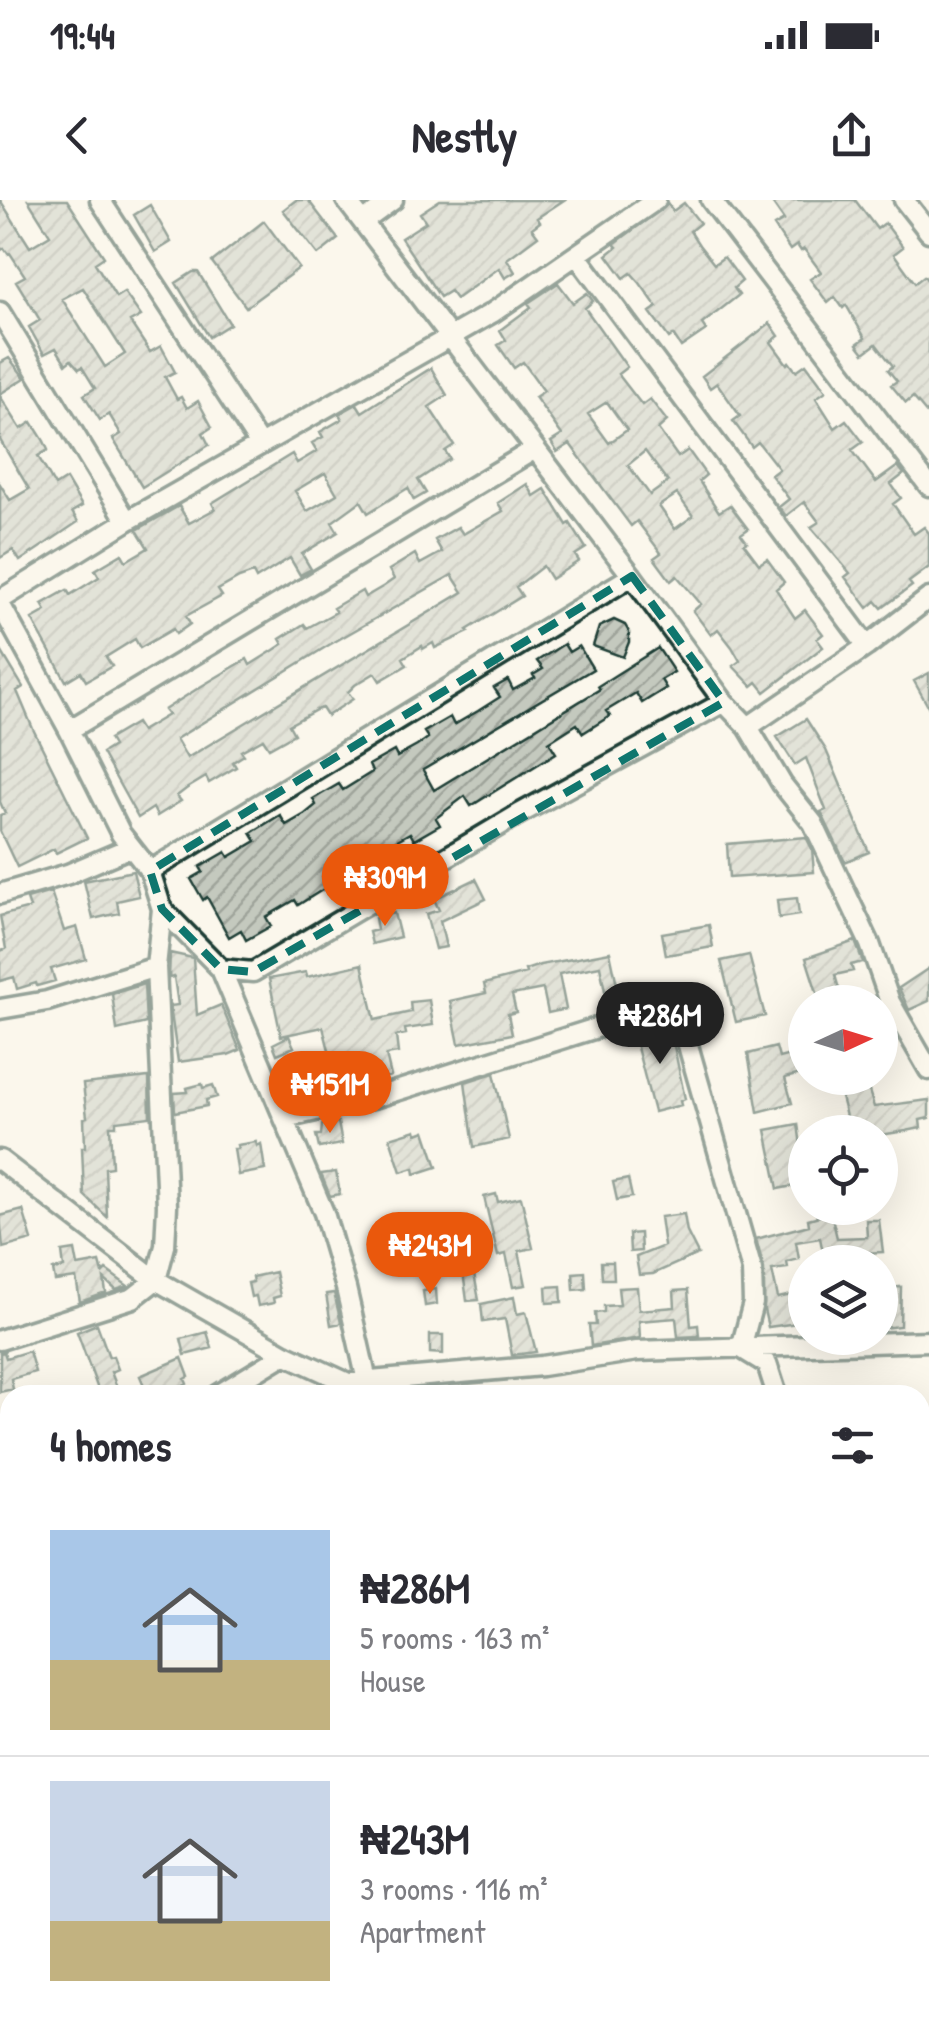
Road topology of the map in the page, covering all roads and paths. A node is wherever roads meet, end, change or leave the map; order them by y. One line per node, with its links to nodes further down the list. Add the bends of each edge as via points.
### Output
1 (100, 200): 12 (street)
2 (346, 200): 7 (street)
3 (393, 200): 7 (street)
4 (656, 200): 9 (street)
5 (711, 200): 14 (street)
6 (904, 200): 8 (street)
7 (363, 222): 11 (street)
8 (929, 232)
9 (577, 256): 11 (street); 19 (street)
10 (0, 312): 15 (street)
11 (449, 335): 12 (street); 13 (street)
12 (260, 445): 15 (street)
13 (535, 449): 16 (street); 22 (street)
14 (929, 486)
15 (127, 521): 18 (street)
16 (632, 576): 20 (street); 24 (street)
17 (929, 599): 19 (street)
18 (0, 602): 22 (street)
19 (867, 646): 21 (street)
20 (724, 702): 21 (street); 28 (street, via 254,972)
21 (748, 727): 30 (street, via 813,822 890,1002)
22 (69, 730): 23 (street)
23 (128, 848): 24 (street); 25 (street)
24 (150, 871): 26 (street)
25 (0, 894)
26 (162, 909): 27 (street); 28 (street)
27 (156, 967): 29 (street); 33 (street, via 167,1206)
28 (221, 970): 31 (street)
29 (0, 1009)
30 (929, 1070)
31 (286, 1118): 36 (street, via 377,1097 676,1003 752,1270 754,1303); 40 (street, via 346,1288)
32 (0, 1160): 33 (street)
33 (156, 1280): 34 (street, via 133,1298); 37 (street)
34 (0, 1340)
35 (929, 1341): 36 (street)
36 (741, 1348): 41 (street, via 637,1351); 42 (street, via 767,1364)
37 (285, 1354): 38 (street); 39 (street)
38 (234, 1385)
39 (359, 1385)
40 (361, 1385)
41 (370, 1385)
42 (773, 1385)

